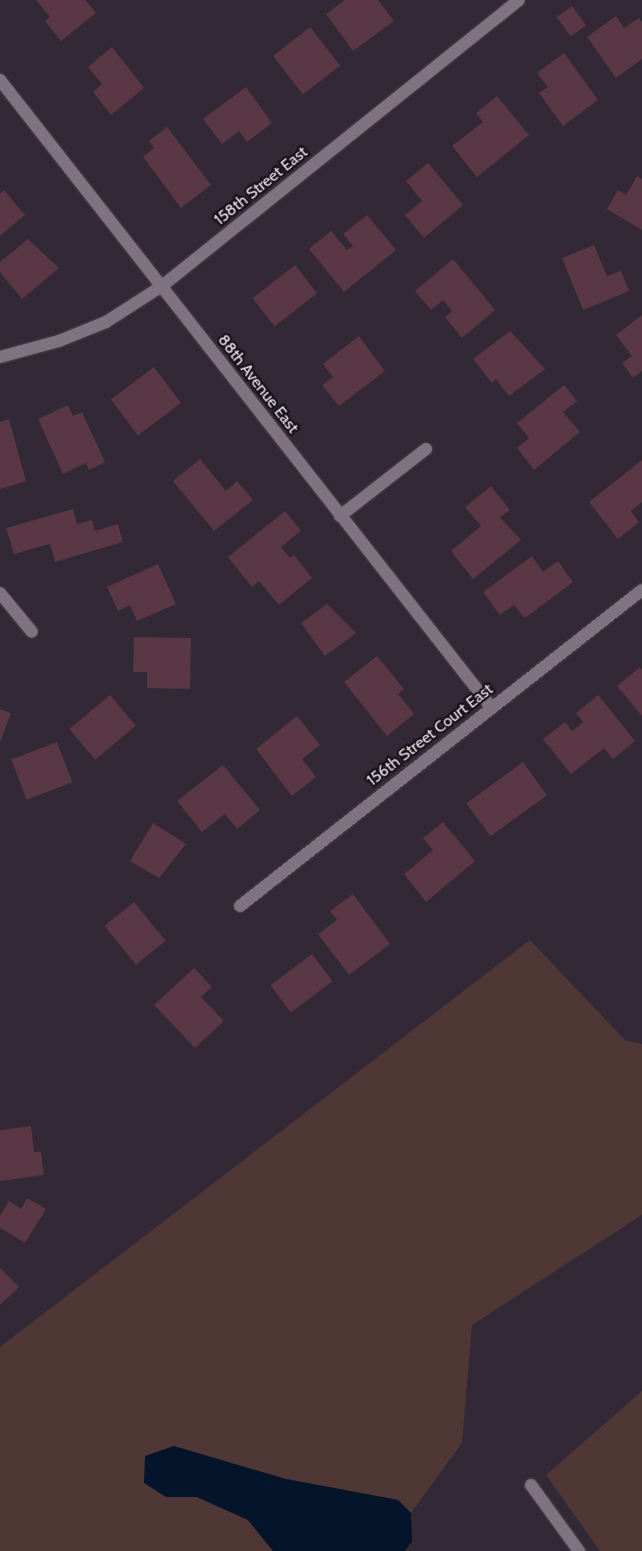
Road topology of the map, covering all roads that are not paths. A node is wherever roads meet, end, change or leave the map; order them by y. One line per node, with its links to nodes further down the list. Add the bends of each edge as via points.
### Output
1 (519, 0): 3 (street, 158th Street East)
2 (0, 80): 3 (street, 88th Avenue East)
3 (162, 286): 4 (street, 158th Street East, via 106,322 60,341); 6 (street, 88th Avenue East)
4 (0, 357)
5 (426, 449): 6 (street)
6 (340, 516): 10 (street, 88th Avenue East)
7 (642, 590): 10 (street, 156th Street Court East)
8 (0, 593): 9 (street)
9 (32, 632)
10 (491, 708): 11 (street, 156th Street Court East)
11 (240, 906)
12 (531, 1485): 13 (street)
13 (579, 1551)

